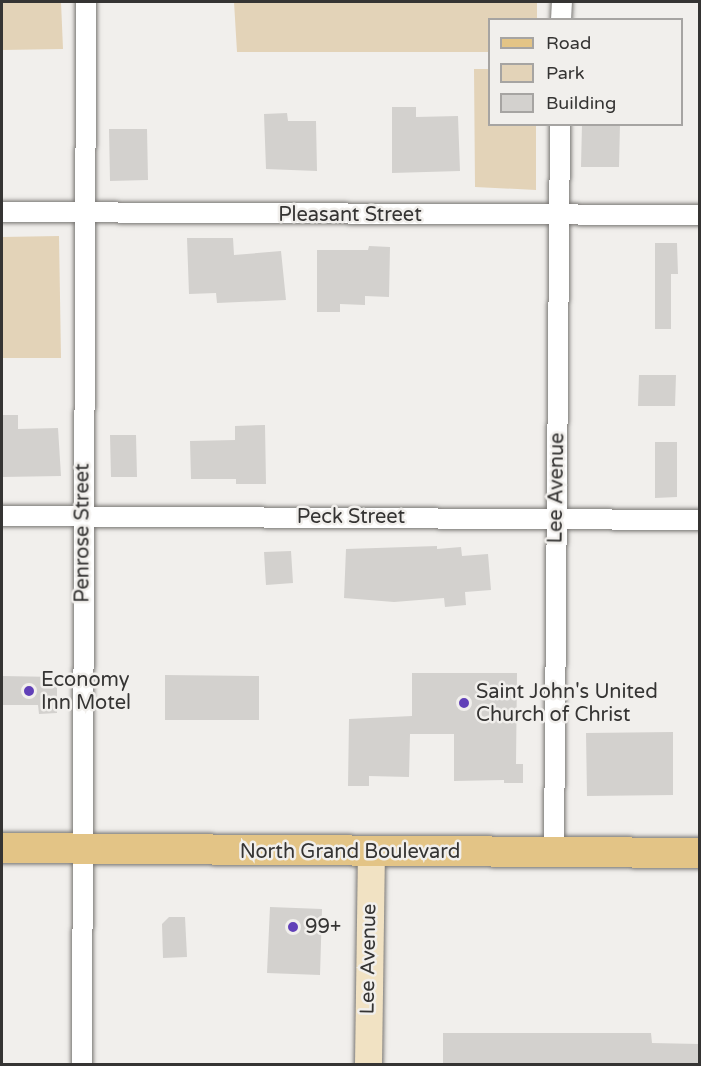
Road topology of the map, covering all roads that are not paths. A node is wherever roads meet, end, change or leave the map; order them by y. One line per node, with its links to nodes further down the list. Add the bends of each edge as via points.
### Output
1 (86, 2): 6 (street, Penrose Street)
2 (562, 2): 3 (street)
3 (561, 18)
4 (560, 126): 8 (street, Lee Avenue)
5 (2, 212): 6 (street, Pleasant Street)
6 (87, 212): 8 (street, Pleasant Street); 10 (street, Penrose Street)
7 (699, 215): 8 (street, Pleasant Street)
8 (560, 216): 11 (street, Lee Avenue)
9 (2, 516): 10 (street, Peck Street)
10 (82, 517): 11 (street, Peck Street); 14 (street, Penrose Street)
11 (556, 518): 12 (street, Peck Street); 15 (street, Lee Avenue)
12 (699, 520)
13 (2, 848): 14 (main road, North Grand Boulevard)
14 (82, 849): 16 (main road, North Grand Boulevard); 18 (street, Penrose Street)
15 (554, 852): 16 (main road, North Grand Boulevard); 17 (main road, North Grand Boulevard)
16 (371, 853): 19 (street, Lee Avenue)
17 (699, 853)
18 (82, 1065)
19 (368, 1065)

